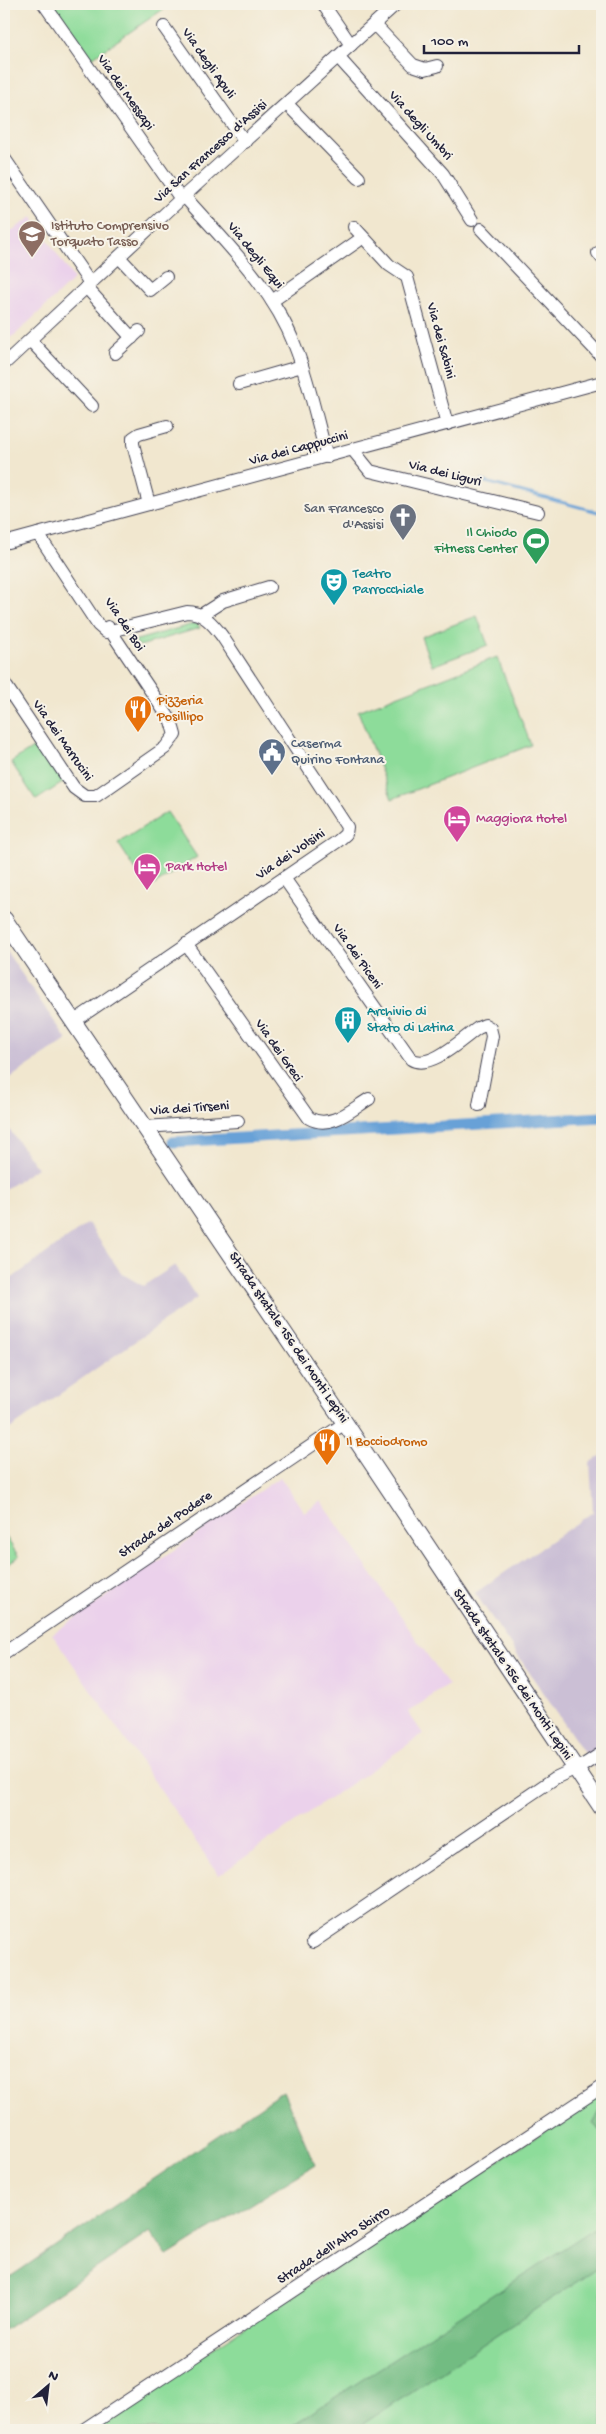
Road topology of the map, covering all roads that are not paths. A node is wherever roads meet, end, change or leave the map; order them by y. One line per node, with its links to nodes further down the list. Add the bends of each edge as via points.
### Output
1 (44, 4): 13 (street, Via dei Messapi)
2 (323, 4): 6 (street)
3 (396, 4): 4 (street, Via San Francesco d'Assisi)
4 (374, 24): 6 (street, Via San Francesco d'Assisi); 8 (street, via 413,65 425,69)
5 (164, 27): 10 (street, Via degli Apuli)
6 (351, 45): 7 (street, Via San Francesco d'Assisi)
7 (338, 57): 9 (street, Via San Francesco d'Assisi); 22 (street, Via degli Umbri, via 443,174 477,225)
8 (437, 66)
9 (287, 104): 10 (street, Via San Francesco d'Assisi); 12 (street)
10 (245, 142): 13 (street, Via San Francesco d'Assisi)
11 (4, 158): 18 (street)
12 (359, 178)
13 (182, 198): 16 (street, Via San Francesco d'Assisi); 19 (street, Via degli Equi, via 250,270)
14 (354, 227): 28 (street, Via dei Sabini, via 389,265 407,278)
15 (358, 241): 19 (street)
16 (118, 256): 17 (street, via 150,290); 18 (street, Via San Francesco d'Assisi)
17 (166, 277)
18 (88, 285): 20 (street, Via San Francesco d'Assisi); 21 (street, via 136,334)
19 (272, 301): 24 (street, Via degli Equi)
20 (30, 340): 23 (street, Via San Francesco d'Assisi); 27 (street)
21 (115, 353)
22 (602, 357)
23 (4, 364)
24 (302, 366): 26 (street); 31 (street, Via degli Equi)
25 (602, 382): 28 (street, Via dei Cappuccini)
26 (239, 384)
27 (92, 406)
28 (447, 424): 30 (street, Via dei Cappuccini)
29 (167, 426): 32 (street, via 133,438)
30 (353, 450): 31 (street, Via dei Cappuccini); 33 (street, Via dei Liguri, via 370,471)
31 (327, 457): 32 (street, Via dei Cappuccini)
32 (149, 504): 34 (street, Via dei Cappuccini)
33 (538, 512)
34 (54, 530): 35 (street, Via dei Cappuccini); 39 (street, Via dei Boi, via 58,552)
35 (38, 534): 36 (street, Via dei Cappuccini); 39 (street, Via dei Boi)
36 (4, 543)
37 (270, 588): 38 (street, via 223,601)
38 (202, 616): 39 (street, via 187,612); 42 (street, Via dei Volsini, via 222,636 347,827 346,834 338,841)
39 (107, 631): 41 (street, Via dei Boi, via 171,721)
40 (4, 683): 41 (street, Via dei Marrucini, via 74,788 86,796 99,794 165,748)
41 (174, 735)
42 (284, 878): 44 (street, Via dei Volsini); 47 (street, Via dei Piceni, via 411,1060 429,1062 478,1028 490,1028 492,1036)
43 (4, 919): 45 (main road, Strada statale 156 dei Monti Lepini)
44 (186, 944): 45 (street, Via dei Volsini); 46 (street, Via dei Greci, via 309,1118 319,1122 332,1121)
45 (73, 1022): 49 (main road, Strada statale 156 dei Monti Lepini)
46 (368, 1099)
47 (479, 1105)
48 (238, 1121): 49 (street, Via dei Tirseni)
49 (144, 1127): 50 (main road, Strada statale 156 dei Monti Lepini)
50 (345, 1423): 51 (street, Strada del Podere); 53 (main road, Strada statale 156 dei Monti Lepini)
51 (4, 1653)
52 (602, 1753): 53 (street)
53 (574, 1768): 54 (main road, Strada statale 156 dei Monti Lepini); 55 (street)
54 (602, 1808)
55 (313, 1942)
56 (602, 2087): 57 (street, Strada dell'Alto Sbirro)
57 (83, 2430)

